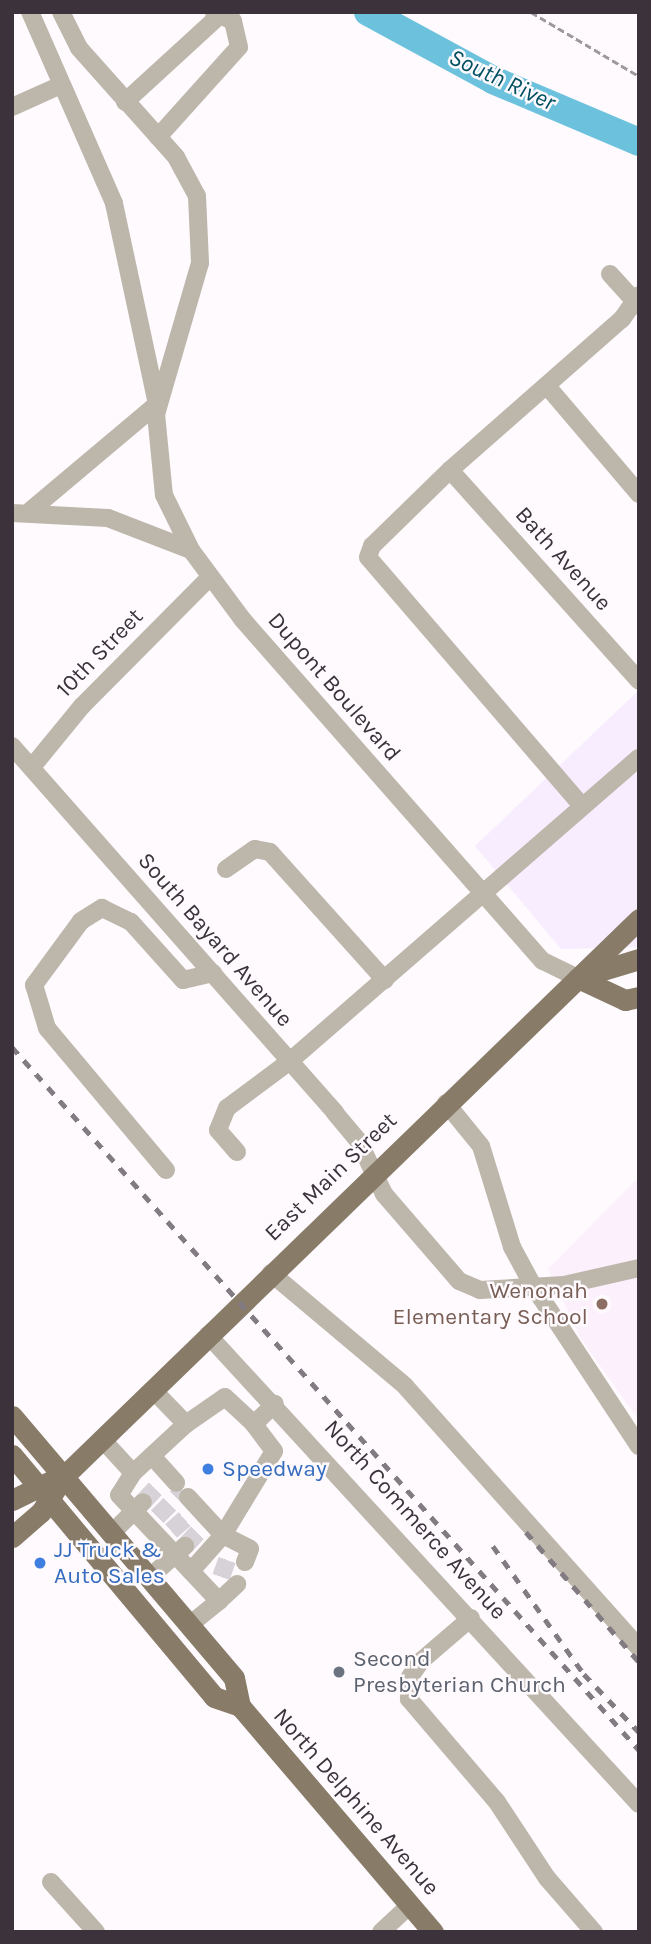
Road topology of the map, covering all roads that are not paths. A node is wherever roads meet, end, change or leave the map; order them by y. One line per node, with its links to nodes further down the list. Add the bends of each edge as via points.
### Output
1 (30, 12): 4 (street, Dupont Boulevard)
2 (61, 12): 5 (street, via 79,48)
3 (217, 13): 5 (street); 7 (street, via 233,21 239,47)
4 (61, 85): 6 (street); 11 (street, Dupont Boulevard, via 117,213)
5 (125, 102): 7 (street)
6 (12, 107)
7 (158, 137): 11 (street, via 193,185 202,239 192,297)
8 (610, 274): 9 (street)
9 (638, 301): 10 (street)
10 (547, 386): 12 (street); 13 (street)
11 (157, 404): 14 (street); 15 (street, Dupont Boulevard, via 164,495)
12 (450, 470): 17 (street, Bath Avenue); 21 (street, via 372,545 369,564)
13 (639, 494)
14 (21, 512): 15 (street, via 108,518)
15 (191, 550): 16 (street, Dupont Boulevard)
16 (209, 578): 20 (street, 10th Street, via 82,706); 23 (street, Dupont Boulevard)
17 (639, 681)
18 (12, 746): 20 (street, South Bayard Avenue)
19 (639, 758): 21 (street)
20 (32, 767): 26 (street, South Bayard Avenue)
21 (582, 806): 23 (street)
22 (226, 869): 28 (street, via 255,849 270,852)
23 (482, 892): 27 (street, Dupont Boulevard, via 543,961); 28 (street)
24 (639, 919): 27 (main road, East Main Street)
25 (639, 959): 27 (main road)
26 (213, 973): 30 (street, South Bayard Avenue); 33 (street, via 183,980 131,922 102,908 81,921 34,985 47,1028)
27 (578, 978): 29 (main road, via 625,1000); 31 (main road, East Main Street)
28 (384, 980): 30 (street)
29 (639, 997)
30 (290, 1061): 32 (street, via 222,1114 220,1135); 34 (street, South Bayard Avenue, via 359,1142)
31 (446, 1103): 34 (main road, East Main Street); 37 (street, via 481,1146 512,1247)
32 (237, 1152)
33 (166, 1170)
34 (374, 1171): 36 (main road, East Main Street); 37 (street, South Bayard Avenue, via 384,1194 459,1281 480,1290)
35 (639, 1268): 37 (street, South Bayard Avenue, via 593,1281)
36 (271, 1273): 38 (main road, East Main Street); 63 (street, via 405,1386)
37 (532, 1284): 45 (street)
38 (208, 1335): 39 (main road, East Main Street); 40 (street, North Commerce Avenue)
39 (153, 1390): 42 (street); 44 (main road, East Main Street)
40 (275, 1404): 43 (street); 61 (street, North Commerce Avenue)
41 (12, 1416): 49 (main road, North Delphine Avenue)
42 (186, 1424): 43 (street, via 225,1397); 47 (street)
43 (254, 1424): 57 (street, via 274,1451)
44 (102, 1439): 48 (street); 49 (main road, East Main Street)
45 (639, 1446)
46 (12, 1454): 51 (main road, North Delphine Avenue)
47 (152, 1456): 48 (street); 50 (street)
48 (133, 1474): 53 (street, via 119,1495)
49 (63, 1477): 51 (main road, East Main Street); 55 (main road, North Delphine Avenue)
50 (168, 1481)
51 (44, 1491): 52 (main road, East Main Street); 56 (main road, East Main Street); 64 (main road, North Delphine Avenue, via 214,1697)
52 (12, 1500)
53 (139, 1506): 55 (street); 58 (street)
54 (191, 1507): 57 (street)
55 (111, 1534): 60 (main road, North Delphine Avenue)
56 (12, 1537)
57 (232, 1549): 59 (street)
58 (180, 1550): 59 (street); 60 (street)
59 (191, 1571): 62 (street, via 222,1588)
60 (150, 1577): 62 (main road, North Delphine Avenue)
61 (471, 1618): 65 (street, North Commerce Avenue); 71 (street, via 421,1661 410,1677 409,1699 497,1802 547,1878)
62 (189, 1625): 64 (main road, North Delphine Avenue, via 234,1678)
63 (639, 1648)
64 (240, 1706): 67 (main road, North Delphine Avenue)
65 (639, 1804)
66 (51, 1881): 68 (street)
67 (410, 1905): 69 (street); 70 (main road, North Delphine Avenue)
68 (96, 1932)
69 (381, 1932)
70 (433, 1932)
71 (594, 1932)

